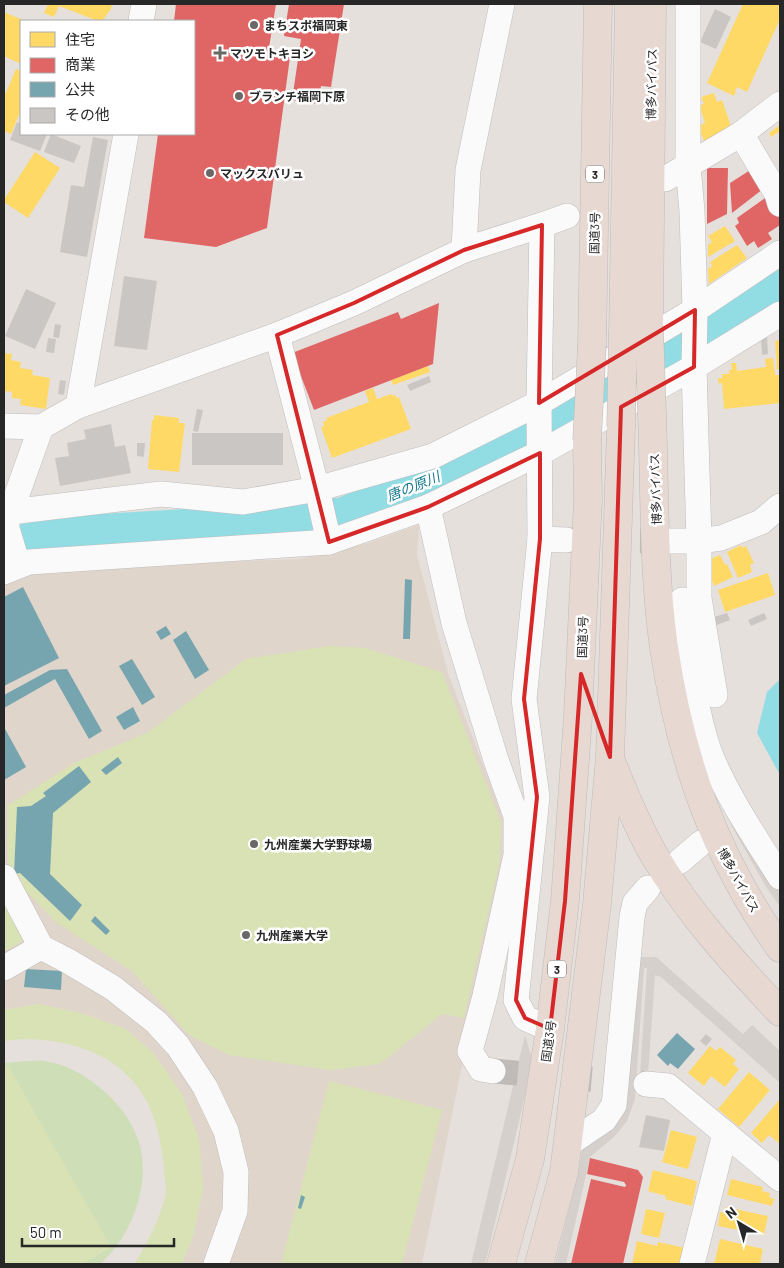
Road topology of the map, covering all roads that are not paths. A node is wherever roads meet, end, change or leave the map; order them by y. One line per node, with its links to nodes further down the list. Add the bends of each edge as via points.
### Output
1 (144, 4): 7 (street)
2 (502, 4): 16 (street, via 468,170)
3 (598, 4): 37 (highway, 国道3号 / 3, bridge, via 588,499)
4 (629, 4): 20 (highway, 3)
5 (652, 4): 20 (highway, 博多バイパス / 3)
6 (688, 4): 11 (street)
7 (141, 20)
8 (780, 104): 9 (street)
9 (741, 134): 11 (street); 13 (street)
10 (126, 135): 24 (street)
11 (688, 166): 12 (street); 18 (street)
12 (665, 179)
13 (780, 204)
14 (567, 216): 15 (street)
15 (542, 225): 16 (street); 23 (street)
16 (464, 250): 21 (street, via 354,303)
17 (780, 253): 18 (street)
18 (695, 310): 22 (street); 23 (street)
19 (780, 314): 22 (street)
20 (636, 329): 39 (highway, 3, bridge, via 621,427); 40 (highway, 博多バイパス / 3, bridge, via 652,414 658,582 664,647 675,712 690,768)
21 (277, 335): 24 (street); 28 (street)
22 (694, 367): 27 (street); 34 (street)
23 (539, 403): 27 (street); 28 (street, via 433,456)
24 (78, 406): 26 (street)
25 (4, 426): 26 (street)
26 (41, 427): 31 (street)
27 (540, 453): 30 (street); 32 (street)
28 (317, 489): 31 (street, via 243,502 161,494); 35 (street)
29 (780, 506): 34 (street, via 761,522 721,538)
30 (428, 508): 35 (street); 52 (street, via 454,623 516,816 516,855 470,1051 481,1068)
31 (6, 518): 36 (street)
32 (540, 538): 33 (street); 51 (street, via 524,700 537,797 516,1000 525,1018)
33 (566, 540)
34 (684, 541): 38 (street, via 699,598); 40 (street, via 681,596 698,704 709,749 719,773)
35 (329, 542): 36 (street)
36 (13, 565)
37 (580, 670): 39 (highway, 3); 51 (highway, 国道3号 / 3, via 567,874)
38 (715, 695)
39 (610, 757): 41 (highway, 3, via 627,802); 55 (highway, 3, via 597,904)
40 (719, 824): 41 (street); 43 (street); 45 (highway, via 737,868); 47 (highway, 博多バイパス / 3, via 733,872)
41 (667, 858): 49 (highway, 3, via 696,916); 50 (highway, via 689,918 730,970)
42 (4, 877): 46 (street)
43 (780, 877)
44 (648, 888): 55 (street, via 636,903 632,917 614,1105 604,1120)
45 (780, 931)
46 (42, 947): 48 (street); 57 (street, via 113,988 156,1022 178,1046 206,1088 226,1131 236,1172 235,1211)
47 (780, 948)
48 (4, 968)
49 (780, 1012)
50 (780, 1024)
51 (550, 1029): 58 (highway, 国道3号 / 3, via 530,1159)
52 (493, 1070)
53 (646, 1084): 54 (street, via 668,1086)
54 (725, 1133): 56 (street); 60 (street)
55 (567, 1145): 59 (highway, 3, via 564,1172)
56 (780, 1180)
57 (216, 1264)
58 (501, 1264)
59 (539, 1264)
60 (692, 1264)

